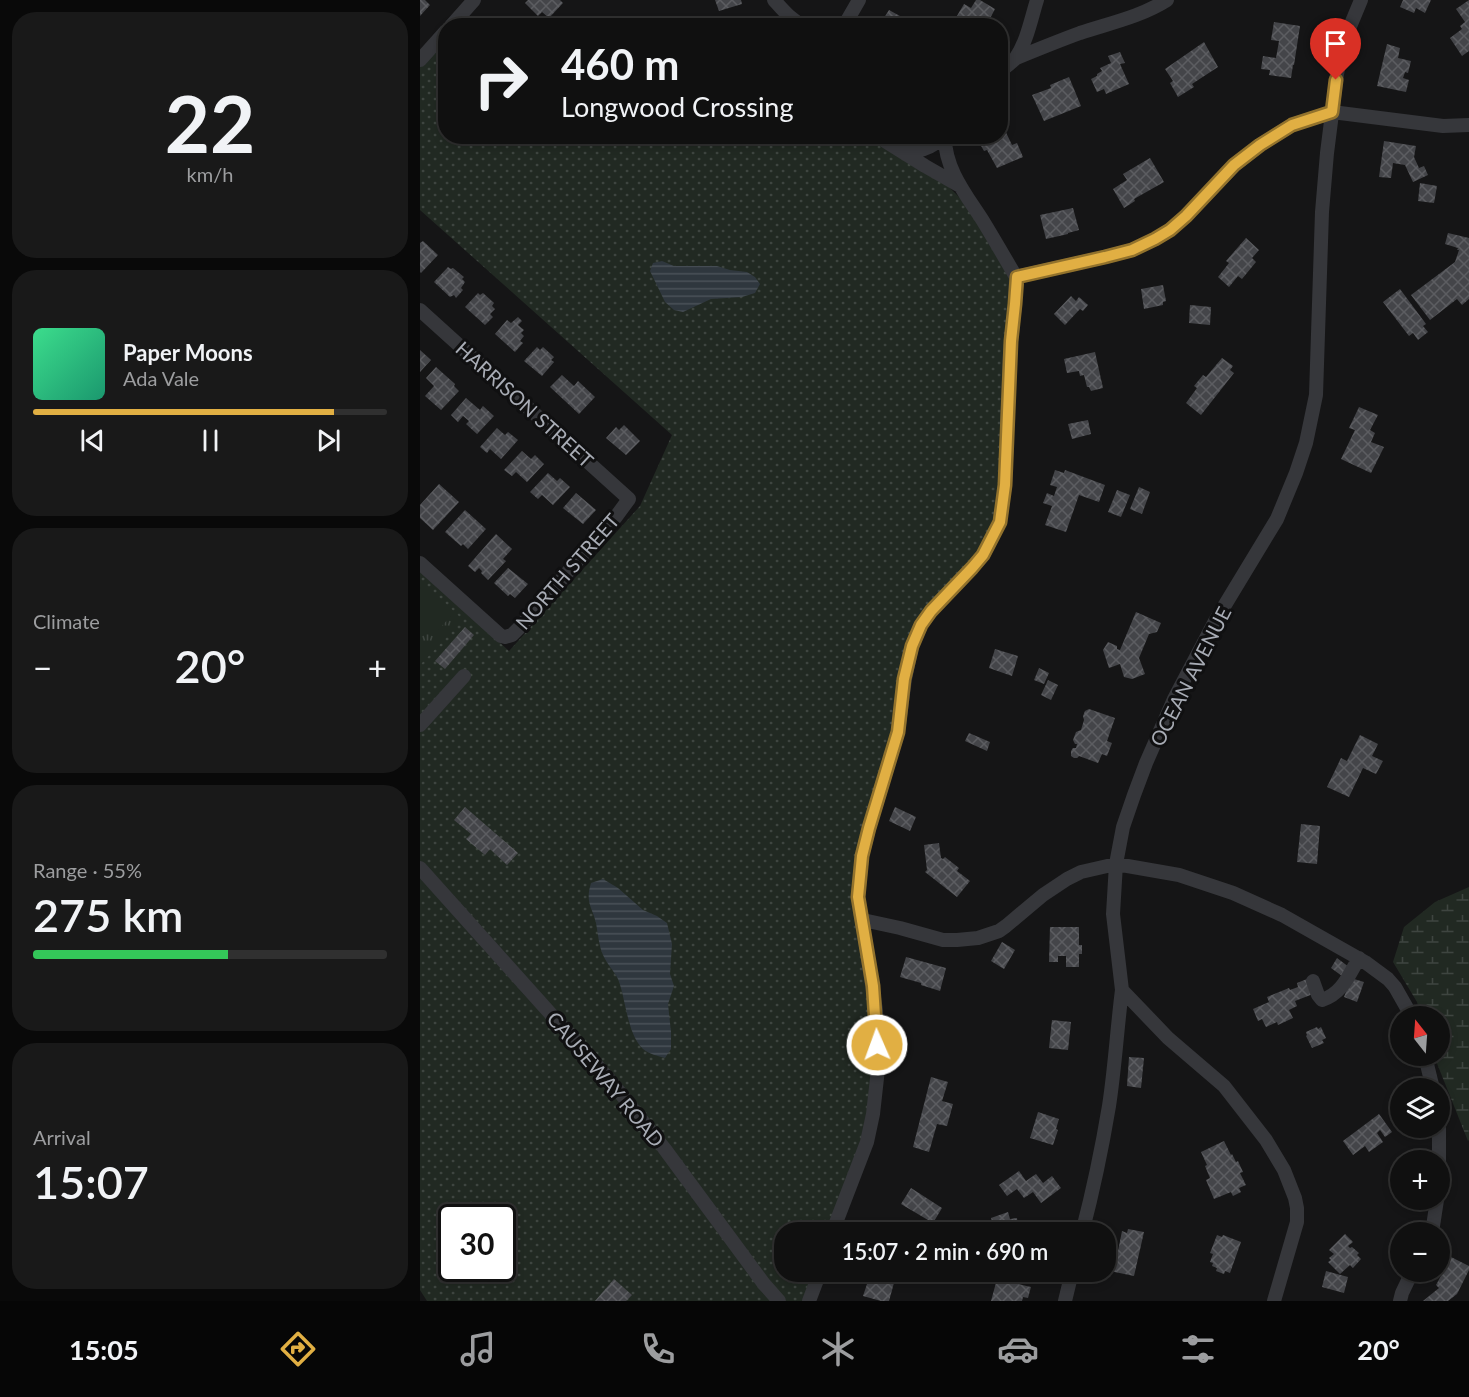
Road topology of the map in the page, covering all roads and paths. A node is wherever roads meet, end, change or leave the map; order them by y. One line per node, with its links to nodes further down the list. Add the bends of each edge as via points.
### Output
1 (474, 0): 7 (street)
2 (774, 0): 8 (street)
3 (859, 0): 9 (street)
4 (1037, 0): 11 (street)
5 (1167, 0): 11 (street, via 1128,19)
6 (1361, 0): 14 (street, OCEAN AVENUE, via 1344,41)
7 (458, 18)
8 (791, 18)
9 (849, 18)
10 (438, 40): 12 (street)
11 (1014, 59): 13 (street)
12 (420, 60)
13 (1008, 65)
14 (1332, 112): 15 (street, via 1443,126); 21 (street, via 1292,125 1260,145 1234,165 1186,216 1155,239 1132,250); 27 (street, OCEAN AVENUE, via 1322,212 1316,395 1306,442 1277,519 1214,623 1174,699 1134,795)
15 (1469, 125)
16 (891, 144): 19 (street)
17 (934, 144): 19 (street, via 917,151)
18 (945, 144): 20 (street)
19 (896, 148): 20 (street)
20 (960, 186): 21 (street)
21 (1017, 277): 29 (street, via 1000,522 983,555 931,611 912,646 898,732 862,856 858,897)
22 (420, 310): 23 (street, HARRISON STREET)
23 (629, 499): 24 (street, NORTH STREET, via 519,628 505,638)
24 (420, 562)
25 (464, 676): 26 (street)
26 (420, 725)
27 (1116, 864): 29 (street, via 1067,879 999,931 978,938 943,940); 30 (street, via 1179,875 1233,893); 32 (street, OCEAN AVENUE, via 1113,914)
28 (420, 868): 39 (street, CAUSEWAY ROAD, via 609,1079 664,1148)
29 (863, 920): 34 (street, via 876,1010 878,1069 867,1142)
30 (1359, 958): 31 (street, via 1337,993 1322,1000); 33 (street, via 1388,979)
31 (1313, 981)
32 (1122, 990): 35 (street, OCEAN AVENUE, via 1109,1106); 42 (street, via 1168,1038 1224,1086 1284,1170 1298,1208 1297,1222)
33 (1406, 1006)
34 (836, 1222)
35 (1085, 1222)
36 (816, 1282): 40 (street)
37 (1070, 1282): 41 (street)
38 (1408, 1282): 43 (street)
39 (770, 1298)
40 (809, 1301)
41 (1065, 1301)
42 (1274, 1301)
43 (1400, 1301)

